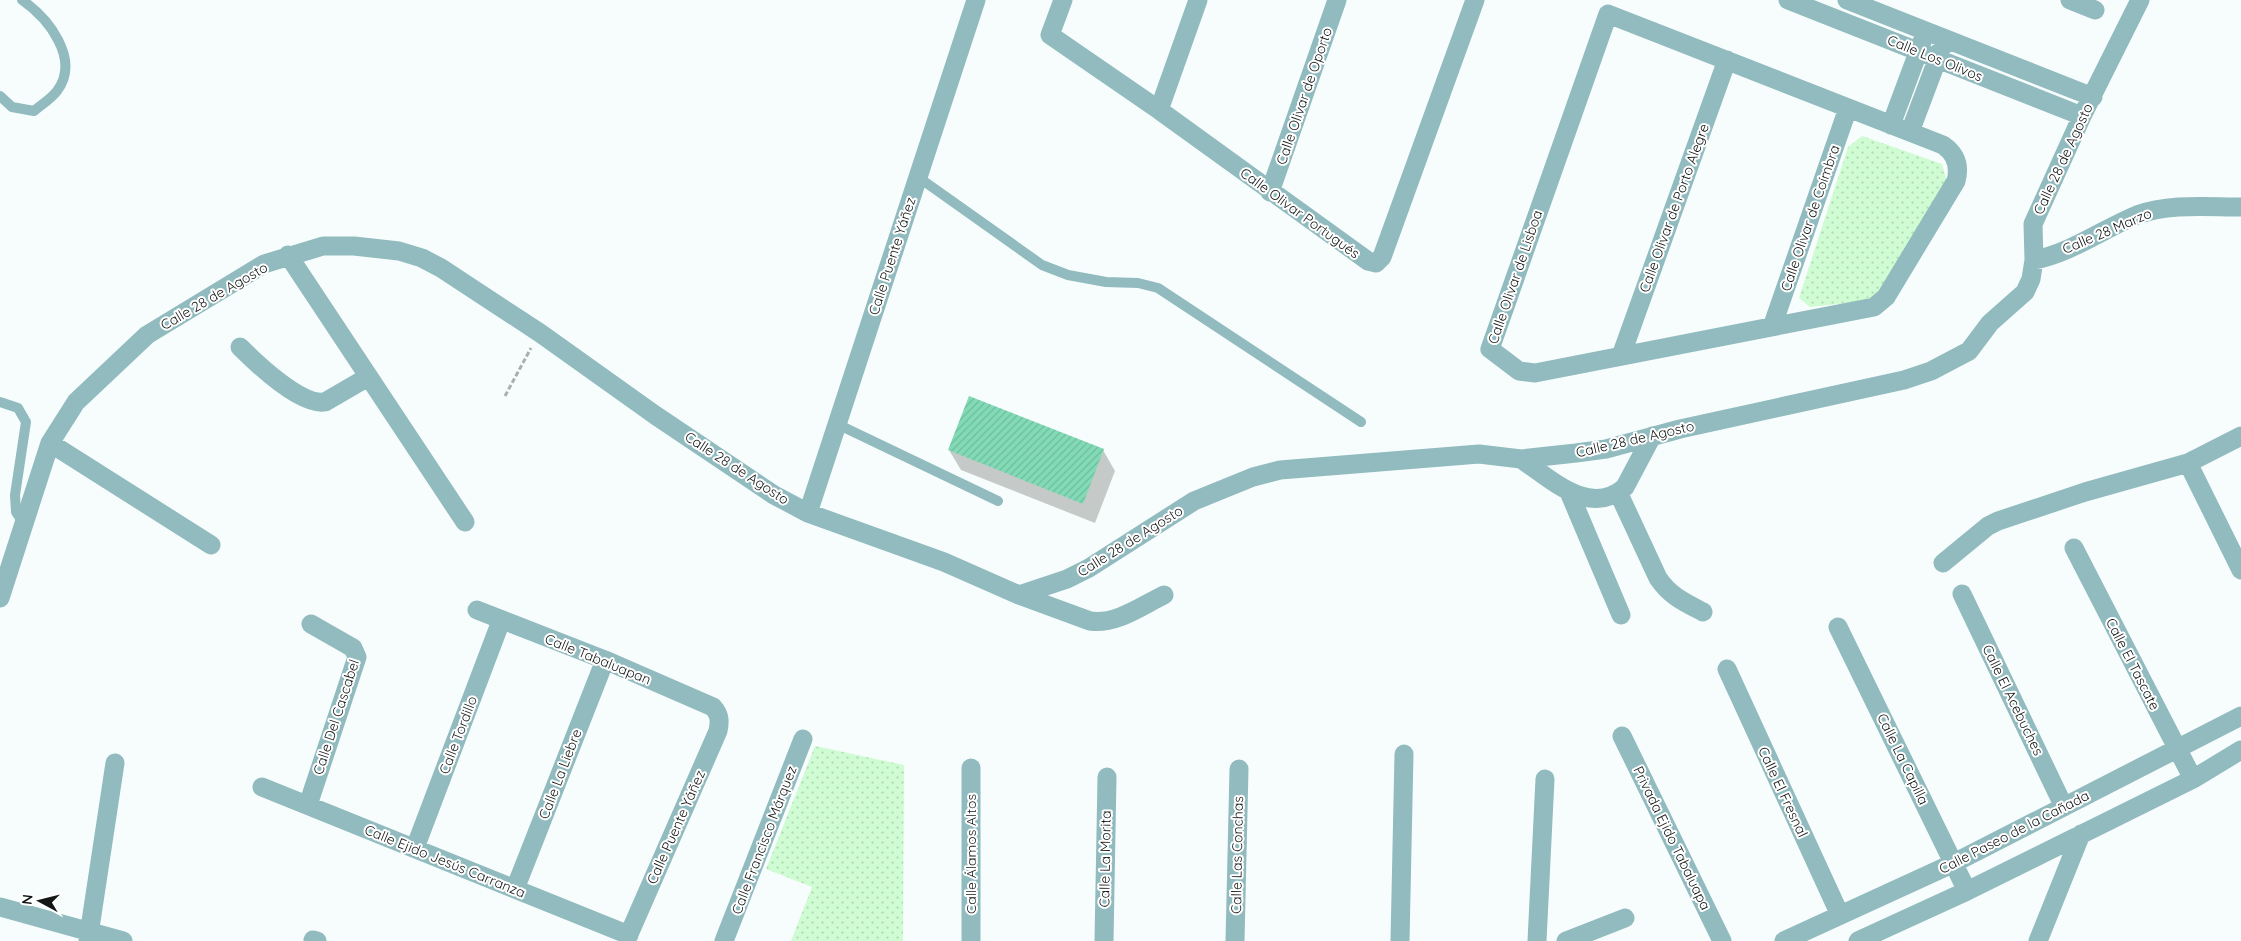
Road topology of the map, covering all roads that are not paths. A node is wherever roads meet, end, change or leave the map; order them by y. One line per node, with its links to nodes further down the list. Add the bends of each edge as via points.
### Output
1 (22, 0): 19 (lane, via 58,36 64,53 62,80 57,91 34,111 12,107)
2 (976, 0): 26 (street, Calle Puente Yáñez)
3 (1062, 0): 22 (street, Calle Olivar Portugués, via 1050,35)
4 (1198, 0): 22 (street)
5 (1337, 0): 27 (street, Calle Olivar de Oporto)
6 (1475, 0): 27 (street, Calle Olivar Portugués, via 1382,257 1376,263 1368,262)
7 (1788, 0): 11 (street, Calle Los Olivos)
8 (2070, 0): 12 (street)
9 (2140, 0): 20 (street, Calle 28 de Agosto)
10 (1852, 1): 13 (street); 14 (street, Calle Los Olivos)
11 (1829, 8): 13 (street, Calle Los Olivos)
12 (2095, 10)
13 (1846, 23): 16 (street, Calle Los Olivos)
14 (1926, 31): 15 (street, Calle Los Olivos); 16 (street)
15 (1946, 39): 17 (street); 20 (street, Calle Los Olivos)
16 (1918, 51): 17 (street, Calle Los Olivos); 24 (street)
17 (1938, 59): 23 (street, Calle Los Olivos); 25 (street)
18 (1727, 60): 21 (street, Calle Olivar de Lisboa); 33 (street, Calle Olivar de Porto Alegre); 33 (street, Calle Olivar de Lisboa, via 1608,14 1490,349 1527,374)
19 (0, 96)
20 (2093, 97): 23 (street, Calle 28 de Agosto)
21 (1848, 108): 24 (street, Calle Olivar de Lisboa); 31 (street, Calle Olivar de Coímbra)
22 (1159, 110): 27 (street, Calle Olivar Portugués)
23 (2082, 116): 30 (street, Calle 28 de Agosto, via 2033,224)
24 (1891, 125): 25 (street, Calle Olivar de Lisboa)
25 (1910, 132): 31 (street, Calle Olivar de Lisboa, via 1952,152 1957,163 1957,175 1886,297 1874,307)
26 (918, 177): 36 (lane, via 1042,265 1068,275 1158,288); 37 (street, Calle Puente Yáñez)
27 (1270, 192)
28 (2241, 207): 30 (street, Calle 28 Marzo, via 2184,206 2148,212 2065,250)
29 (288, 255): 34 (street); 40 (street, Calle 28 de Agosto, via 264,264 147,335 76,402); 46 (street, Calle 28 de Agosto, via 323,246 354,246 399,251 422,258 540,332 774,495)
30 (2034, 260): 38 (street, Calle 28 de Agosto, via 2025,292 1990,323 1969,351 1931,371 1904,380)
31 (1772, 327): 33 (street, Calle Olivar de Lisboa)
32 (240, 347): 34 (street, via 255,363 299,395 317,403 325,402)
33 (1621, 356)
34 (368, 377): 47 (street)
35 (0, 402): 48 (lane, via 18,408 26,422 15,495 16,512)
36 (1361, 422)
37 (837, 424): 45 (lane); 46 (street, Calle Puente Yáñez)
38 (1652, 436): 41 (street, Calle 28 de Agosto, via 1606,448); 44 (street, via 1635,471)
39 (2241, 436): 42 (street)
40 (50, 443): 48 (street, Calle 28 de Agosto); 49 (street)
41 (1521, 459): 43 (street); 54 (street, Calle 28 de Agosto, via 1479,454 1292,468 1267,473 1194,502 1067,579)
42 (2188, 463): 51 (street, via 1998,521); 52 (street)
43 (1569, 492): 44 (street, via 1592,499); 59 (street)
44 (1618, 492): 58 (street, via 1667,591)
45 (998, 501)
46 (808, 512): 54 (street, Calle 28 de Agosto, via 944,562)
47 (465, 522)
48 (25, 525): 56 (street, Calle 28 de Agosto)
49 (211, 545)
50 (2074, 548): 69 (street, Calle El Tascate)
51 (1943, 562)
52 (2241, 570)
53 (1962, 594): 80 (street, Calle El Acebuches)
54 (1019, 595): 55 (street, via 1101,623)
55 (1164, 595)
56 (0, 598)
57 (477, 610): 60 (street, Calle Tabaluapan)
58 (1703, 612)
59 (1621, 614)
60 (501, 621): 63 (street, Calle Tabaluapan); 82 (street, Calle Tordillo)
61 (310, 624): 79 (street, Calle Del Cascabel, via 353,648 357,658)
62 (1838, 627): 83 (street, Calle La Capilla)
63 (605, 660): 65 (street, Calle Tabaluapan, via 714,707); 84 (street, Calle La Liebre)
64 (1727, 669): 87 (street, Calle El Fresnal)
65 (717, 712): 90 (street, Calle Puente Yáñez, via 718,731)
66 (2241, 716): 69 (street, Calle Paseo de la Cañada)
67 (1622, 736): 99 (street, Privada Ejido Tabaluapa)
68 (803, 739): 92 (street, Calle Francisco Márquez)
69 (2177, 750): 76 (street, Calle El Tascate); 80 (street, Calle Paseo de la Cañada)
70 (2241, 750): 76 (street)
71 (1404, 754): 96 (street)
72 (115, 763): 89 (street)
73 (971, 768): 93 (street, Calle Álamos Altos)
74 (1239, 769): 95 (street, Calle Las Conchas)
75 (1107, 777): 94 (street, Calle La Morita)
76 (2193, 779): 81 (street)
77 (1545, 780): 97 (street)
78 (262, 787): 79 (street, Calle Ejido Jesús Carranza)
79 (308, 805): 82 (street, Calle Ejido Jesús Carranza)
80 (2064, 807): 83 (street, Calle Paseo de la Cañada)
81 (2081, 834): 85 (street); 102 (street)
82 (415, 848): 84 (street, Calle Ejido Jesús Carranza)
83 (1954, 863): 85 (street, Calle La Capilla); 87 (street, Calle Paseo de la Cañada)
84 (515, 889): 90 (street, Calle Ejido Jesús Carranza)
85 (1967, 891): 101 (street)
86 (0, 907): 89 (street)
87 (1840, 915): 100 (street, Calle Paseo de la Cañada)
88 (1625, 918): 98 (street)
89 (88, 936): 91 (street)
90 (627, 938)
91 (123, 941)
92 (724, 941)
93 (972, 941)
94 (1104, 941)
95 (1235, 941)
96 (1400, 941)
97 (1537, 941)
98 (1566, 941)
99 (1722, 941)
100 (1784, 941)
101 (1858, 941)
102 (2038, 941)

